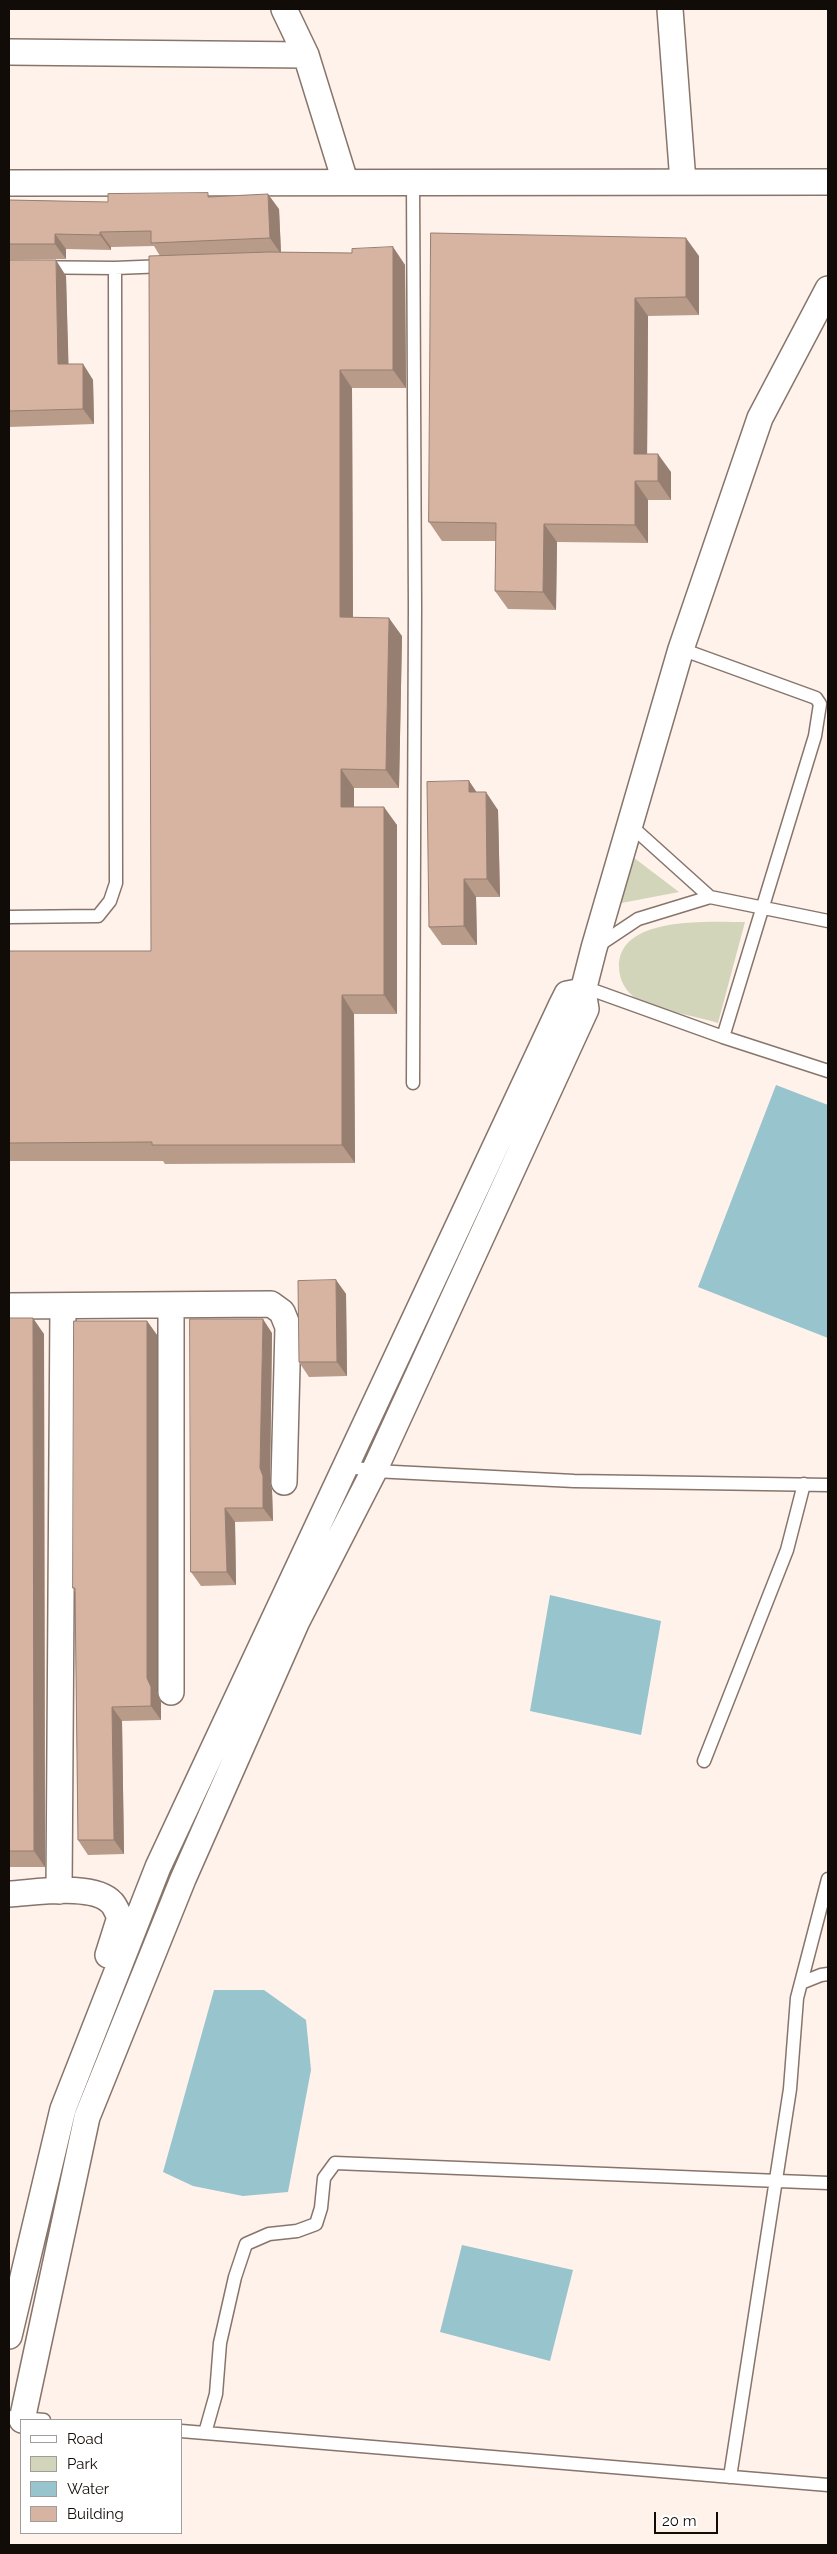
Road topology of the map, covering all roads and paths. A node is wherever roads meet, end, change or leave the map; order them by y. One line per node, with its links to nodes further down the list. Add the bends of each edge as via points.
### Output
1 (284, 9): 4 (street)
2 (670, 9): 7 (street)
3 (9, 52): 4 (street)
4 (306, 55): 5 (street)
5 (344, 181): 6 (street); 9 (street)
6 (414, 181): 7 (street); 24 (lane, via 408,257 415,608)
7 (683, 182): 8 (street)
8 (828, 182)
9 (9, 183)
10 (174, 266): 12 (lane)
11 (9, 267): 12 (lane)
12 (115, 268): 18 (lane, via 116,883 110,901 98,916)
13 (828, 289): 14 (street, via 760,418)
14 (680, 649): 15 (street); 17 (lane, via 816,698 820,704 816,736)
15 (630, 825): 16 (lane); 20 (street)
16 (710, 896): 17 (lane); 20 (lane, via 638,920)
17 (763, 907): 19 (lane); 22 (lane)
18 (9, 918)
19 (828, 921)
20 (594, 948): 21 (street)
21 (584, 989): 22 (lane); 28 (street, via 567,994 562,1004); 29 (street, via 586,1009)
22 (723, 1037): 23 (lane)
23 (828, 1071)
24 (413, 1083)
25 (171, 1305): 27 (street); 30 (street, via 271,1304 282,1312 288,1327); 33 (street)
26 (9, 1306): 27 (street)
27 (63, 1306): 38 (street)
28 (346, 1466): 29 (lane); 35 (street)
29 (374, 1471): 31 (lane, via 574,1481); 36 (street, via 297,1622)
30 (284, 1482)
31 (804, 1484): 32 (lane); 34 (lane, via 787,1550)
32 (828, 1484)
33 (171, 1692)
34 (704, 1761)
35 (158, 1867): 36 (street); 42 (street)
36 (183, 1879): 46 (street, via 87,2117)
37 (828, 1879): 41 (lane)
38 (59, 1891): 39 (street); 42 (street, via 97,1894 112,1902 120,1916 92,2007)
39 (9, 1894)
40 (828, 1974): 41 (lane)
41 (801, 1983): 43 (lane, via 790,2089)
42 (90, 2043): 45 (street, via 63,2109)
43 (775, 2182): 44 (lane); 48 (lane, via 335,2162 324,2178 316,2224 297,2232 269,2234 246,2244 220,2343 216,2394); 49 (lane)
44 (828, 2183)
45 (9, 2336)
46 (22, 2419)
47 (182, 2432): 48 (lane)
48 (205, 2433): 49 (lane)
49 (730, 2477): 50 (lane)
50 (828, 2485)

